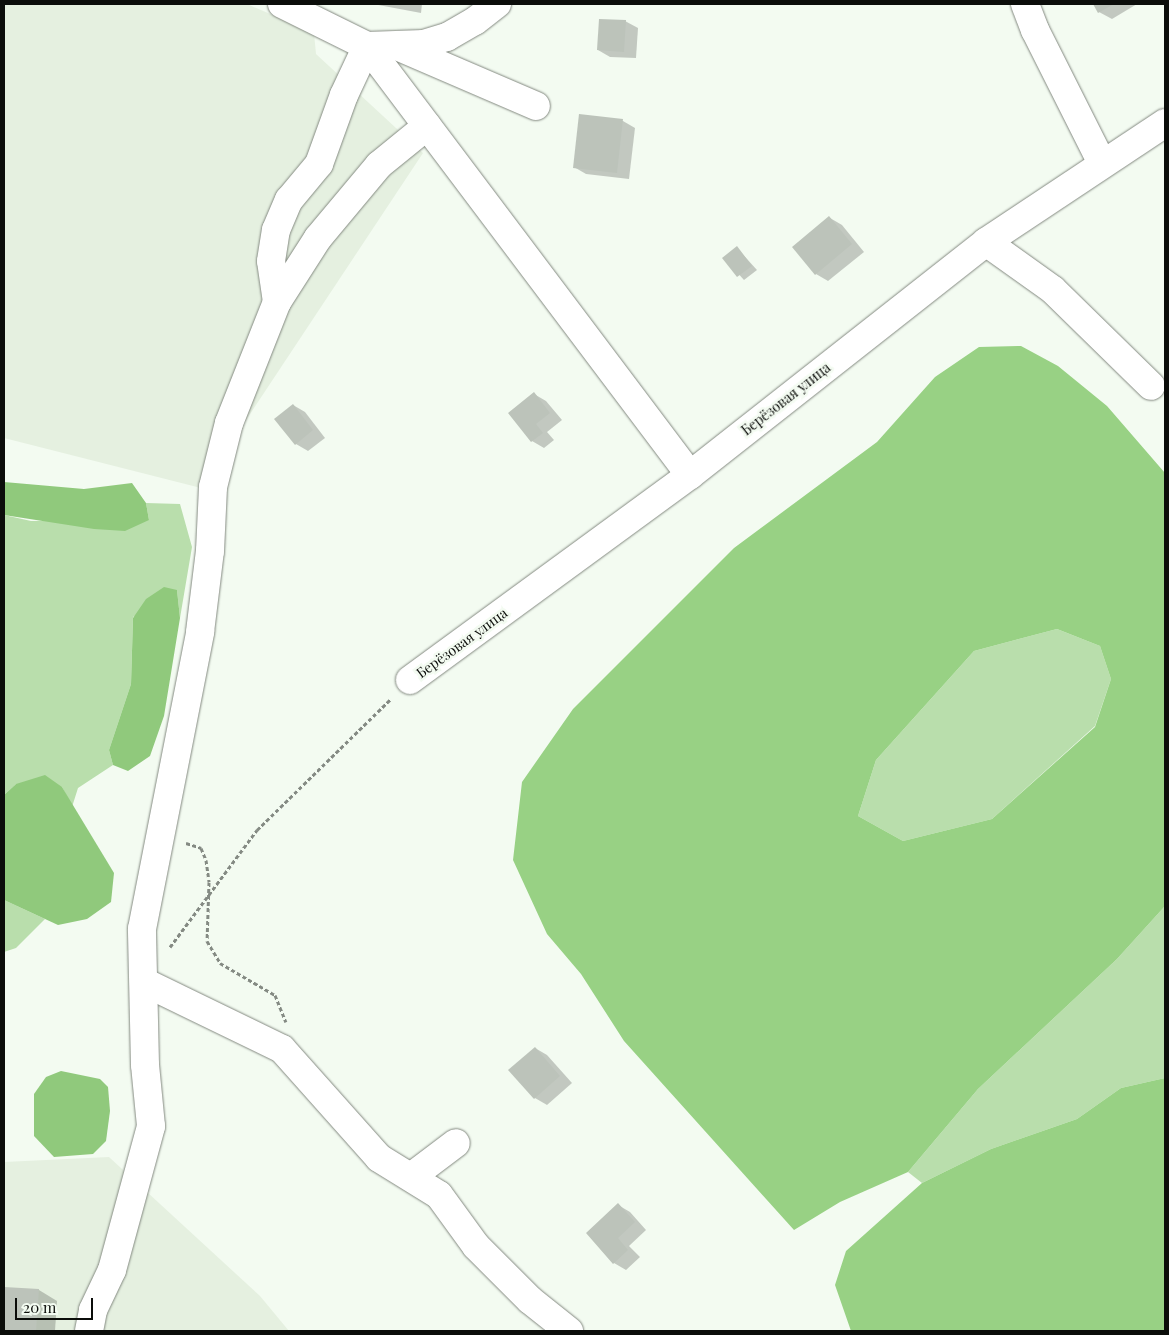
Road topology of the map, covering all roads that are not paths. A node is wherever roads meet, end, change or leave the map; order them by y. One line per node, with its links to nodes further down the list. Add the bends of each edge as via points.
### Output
1 (282, 4): 5 (street)
2 (497, 4): 4 (street, via 447,36 424,44)
3 (1025, 4): 9 (street)
4 (394, 45): 5 (street); 6 (street)
5 (367, 46): 8 (street); 11 (street, via 344,94 319,164 289,200 276,230 271,261)
6 (536, 106)
7 (1165, 123): 9 (street, Берёзовая улица)
8 (426, 126): 11 (street, via 378,165 318,238); 13 (street)
9 (1102, 163): 10 (street, Берёзовая улица)
10 (986, 242): 12 (street, via 1053,290); 13 (street, Берёзовая улица)
11 (277, 302): 15 (street, via 228,423 213,487 210,551 200,632 142,929)
12 (1151, 386)
13 (690, 475): 14 (street, Берёзовая улица)
14 (410, 680)
15 (144, 982): 17 (street, via 282,1049 379,1158); 18 (street, via 144,1065 151,1126 112,1270 93,1310)
16 (456, 1143): 17 (street)
17 (411, 1177): 19 (street, via 438,1195 476,1246 530,1300)
18 (89, 1331)
19 (569, 1331)

